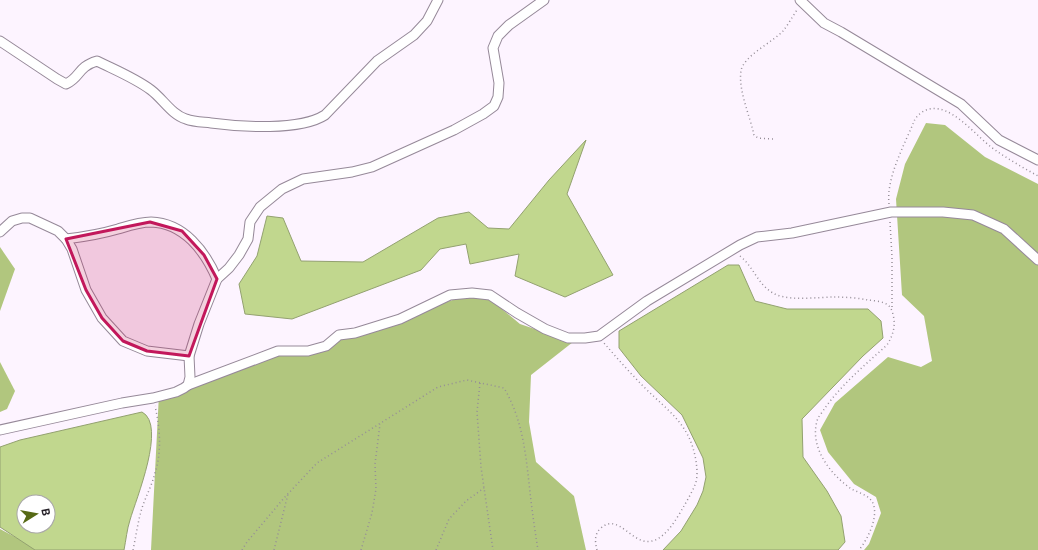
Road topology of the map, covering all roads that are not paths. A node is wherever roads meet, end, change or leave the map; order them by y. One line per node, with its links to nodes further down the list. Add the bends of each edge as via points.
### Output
1 (438, 0): 4 (street, via 423,26 377,61 325,115 317,120 297,125 238,126 187,120 151,90 97,62 83,67 73,81 66,84)
2 (544, 0): 9 (street, via 498,36 493,48 498,83 498,97 494,106 454,130 372,167 303,179 282,189 260,207 250,222 248,239 239,255)
3 (801, 1): 5 (street, via 824,23 961,104 1000,140)
4 (0, 41)
5 (1038, 160)
6 (0, 232): 7 (street, via 12,221 30,218 58,230)
7 (66, 239): 9 (street, via 150,222 166,224 182,231 195,244 212,267); 10 (street, via 89,295 102,318 123,341 147,351)
8 (1038, 260): 11 (street, via 1004,229 973,215 904,211 889,213 757,238 732,250 647,301 597,336 568,338 545,329 490,295 450,295 400,319 355,333 339,335 326,346 308,351 278,351)
9 (217, 279): 10 (street)
10 (189, 356): 11 (street)
11 (188, 385): 12 (street, via 176,392 153,398)
12 (0, 430)

